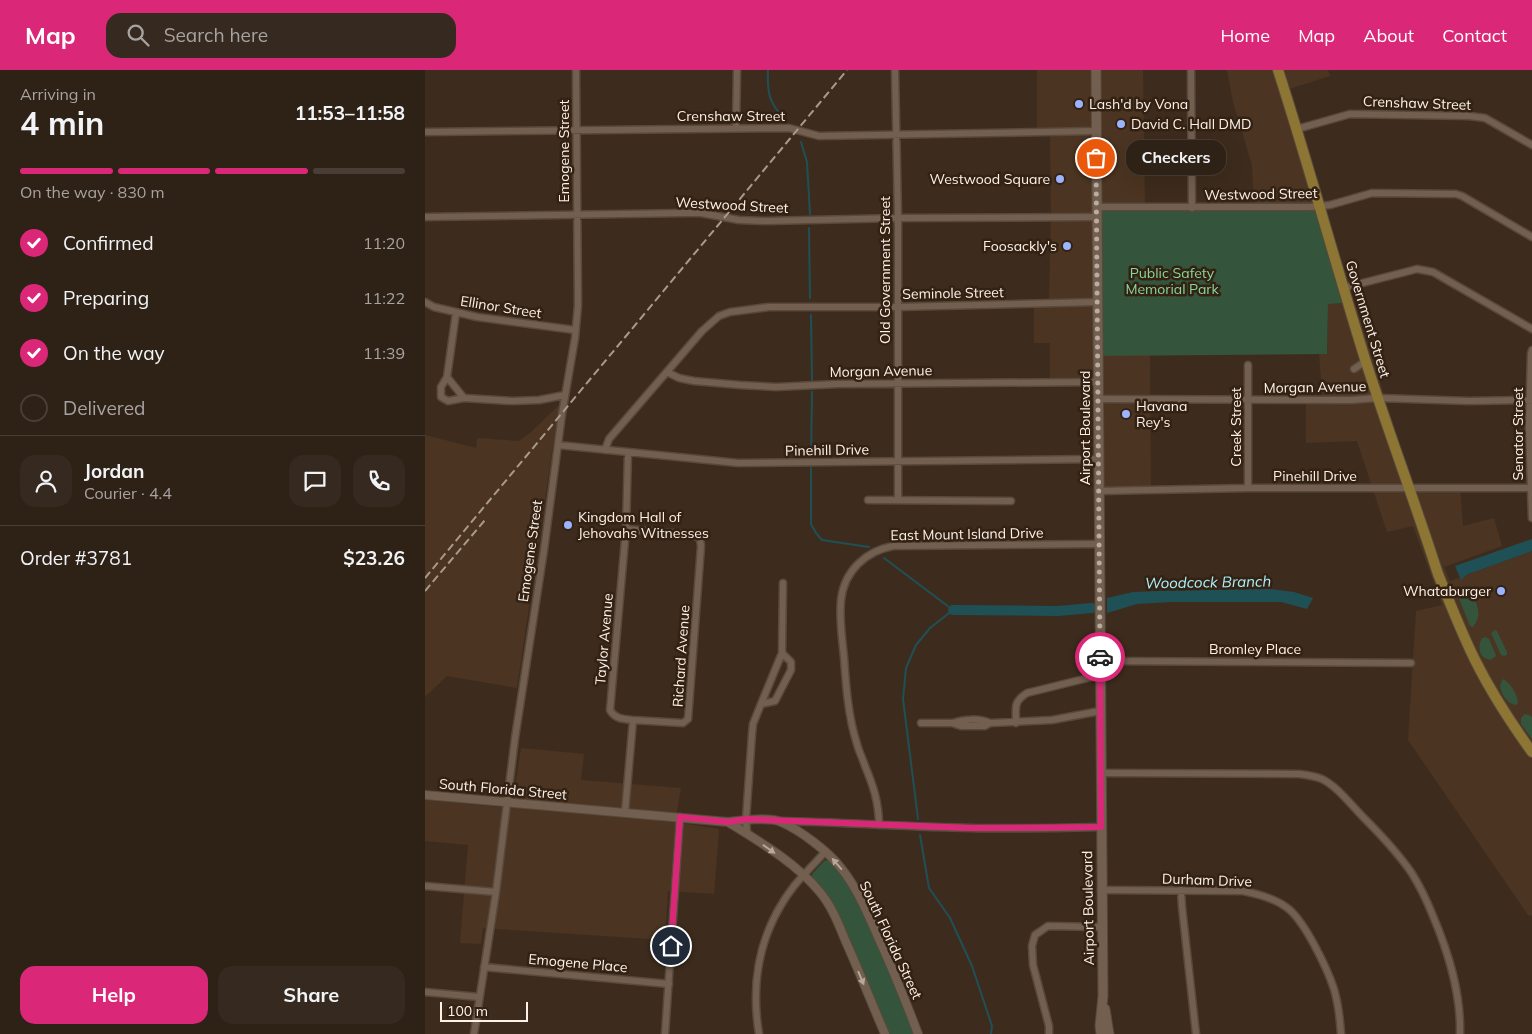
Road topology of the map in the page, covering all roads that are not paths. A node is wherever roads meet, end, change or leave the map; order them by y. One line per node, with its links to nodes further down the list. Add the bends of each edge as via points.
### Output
1 (576, 70): 8 (street, Emogene Street)
2 (737, 70): 7 (street)
3 (895, 70): 12 (street, Old Government Street)
4 (1096, 70): 10 (main road, Airport Boulevard)
5 (1191, 70): 15 (street)
6 (1278, 70): 9 (main road, Government Street)
7 (736, 128): 8 (street, Crenshaw Street); 12 (street, Crenshaw Street, via 789,128 819,136)
8 (577, 129): 11 (street, Crenshaw Street); 17 (street, Emogene Street)
9 (1297, 129): 13 (street, Crenshaw Street, via 1350,114 1469,116 1485,118); 14 (main road, Government Street)
10 (1097, 131): 12 (street, Crenshaw Street); 16 (main road, Airport Boulevard)
11 (425, 132)
12 (896, 134): 19 (street, Old Government Street)
13 (1532, 145)
14 (1320, 206): 15 (street, Westwood Street); 20 (street, Westwood Street, via 1372,193 1456,194); 21 (main road, Government Street)
15 (1192, 208): 16 (street, Westwood Street)
16 (1097, 212): 19 (street, Westwood Street); 23 (main road, Airport Boulevard)
17 (577, 215): 18 (street, Westwood Street); 19 (street, Westwood Street, via 701,213 766,222); 27 (street, Emogene Street, via 578,305)
18 (425, 218)
19 (898, 218): 24 (street, Old Government Street)
20 (1532, 237)
21 (1343, 288): 26 (street, via 1417,268 1433,272); 29 (main road, Government Street)
22 (425, 302): 25 (street, Ellinor Street)
23 (1097, 302): 24 (street, Seminole Street); 34 (main road, Airport Boulevard)
24 (898, 306): 32 (street, Seminole Street, via 769,307 730,312 719,316 702,331); 35 (street, Old Government Street)
25 (456, 313): 27 (street, Ellinor Street); 33 (street)
26 (1532, 329)
27 (575, 330): 36 (street, Emogene Street)
28 (1532, 350): 41 (street, Senator Street)
29 (1366, 361): 31 (street); 38 (main road, Government Street)
30 (1249, 365): 40 (street, Creek Street)
31 (1354, 369)
32 (667, 372): 35 (street, Morgan Avenue, via 694,381 740,385); 43 (street, via 609,439)
33 (447, 377): 37 (street); 37 (street, via 441,387 443,400)
34 (1098, 382): 35 (street, Morgan Avenue); 39 (main road, Airport Boulevard)
35 (898, 384): 46 (street, Old Government Street)
36 (565, 395): 37 (street, via 512,401); 42 (street, Emogene Street)
37 (464, 398)
38 (1378, 398): 40 (street, Morgan Avenue); 41 (street, Morgan Avenue); 49 (main road, Government Street)
39 (1099, 399): 40 (street, Morgan Avenue); 45 (main road, Airport Boulevard)
40 (1249, 400): 47 (street, Creek Street)
41 (1531, 400): 48 (street, Senator Street)
42 (558, 445): 43 (street, Pinehill Drive); 70 (street, Emogene Street)
43 (605, 450): 44 (street, Pinehill Drive)
44 (628, 452): 46 (street, Pinehill Drive, via 738,463); 55 (street, Taylor Avenue)
45 (1098, 459): 46 (street, Pinehill Drive); 50 (main road, Airport Boulevard)
46 (898, 461): 52 (street, Old Government Street)
47 (1248, 488): 49 (street, Pinehill Drive); 50 (street, Pinehill Drive)
48 (1531, 488): 49 (street, Pinehill Drive); 54 (street, Senator Street)
49 (1411, 489): 67 (main road, Government Street, via 1438,574 1475,661)
50 (1099, 491): 56 (main road, Airport Boulevard)
51 (868, 500): 52 (street)
52 (898, 500): 53 (street)
53 (1011, 501)
54 (1532, 518)
55 (626, 529): 64 (street, Taylor Avenue, via 610,710 619,718); 64 (street, Richard Avenue, via 694,535 700,539 701,546 688,719 683,723)
56 (1099, 544): 59 (main road, Airport Boulevard); 76 (street, East Mount Island Drive, via 893,546 874,551 854,569 841,598 846,687 857,745 879,808)
57 (783, 583): 58 (street)
58 (783, 653): 62 (street); 62 (street, via 791,662 791,670 775,701)
59 (1100, 661): 60 (street, Bromley Place); 61 (main road, Airport Boulevard)
60 (1411, 663)
61 (1100, 675): 63 (main road, Airport Boulevard); 65 (street, via 1027,693 1016,703)
62 (761, 704): 73 (street, via 751,734)
63 (1100, 711): 65 (street, via 1052,720); 68 (main road, Airport Boulevard)
64 (633, 720): 71 (street)
65 (1016, 722): 66 (street, via 985,726)
66 (921, 723)
67 (1532, 752)
68 (1101, 773): 77 (main road, Airport Boulevard); 101 (street, via 1299,774 1323,780 1337,790 1389,843 1412,874 1429,906 1454,972)
69 (425, 795): 70 (street, South Florida Street)
70 (507, 802): 71 (street, South Florida Street); 84 (street, Emogene Street)
71 (625, 812): 72 (street, South Florida Street)
72 (680, 817): 75 (street, South Florida Street); 87 (street)
73 (746, 819): 74 (street, South Florida Street); 75 (street, South Florida Street); 78 (street)
74 (780, 821): 76 (street); 79 (street, South Florida Street)
75 (728, 822): 78 (street, South Florida Street)
76 (879, 825): 77 (street)
77 (1101, 827): 82 (main road, Airport Boulevard)
78 (747, 833): 80 (street, South Florida Street, one-way to 80)
79 (825, 852): 80 (street); 95 (street, South Florida Street, one-way to 79, via 901,989 853,886)
80 (804, 875): 93 (street, via 776,914 758,964 755,988); 94 (street, South Florida Street, one-way to 94, via 820,892 835,917)
81 (425, 886): 84 (street)
82 (1101, 890): 83 (street, Durham Drive); 85 (main road, Airport Boulevard)
83 (1181, 890): 99 (street); 100 (street, Durham Drive, via 1243,891 1287,907 1307,930 1333,987)
84 (496, 892): 86 (street, Emogene Street)
85 (1102, 927): 89 (main road, Airport Boulevard); 96 (street, via 1048,926 1035,935 1033,965)
86 (484, 967): 87 (street, Emogene Place); 90 (street, Emogene Street)
87 (669, 984): 92 (street)
88 (425, 992): 90 (street)
89 (1103, 996): 97 (main road, Airport Boulevard); 98 (main road, Airport Boulevard)
90 (479, 997): 91 (street, Emogene Street)
91 (474, 1034)
92 (665, 1034)
93 (759, 1034)
94 (885, 1034)
95 (918, 1034)
96 (1049, 1034)
97 (1101, 1034)
98 (1109, 1034)
99 (1196, 1034)
100 (1341, 1034)
101 (1460, 1034)

